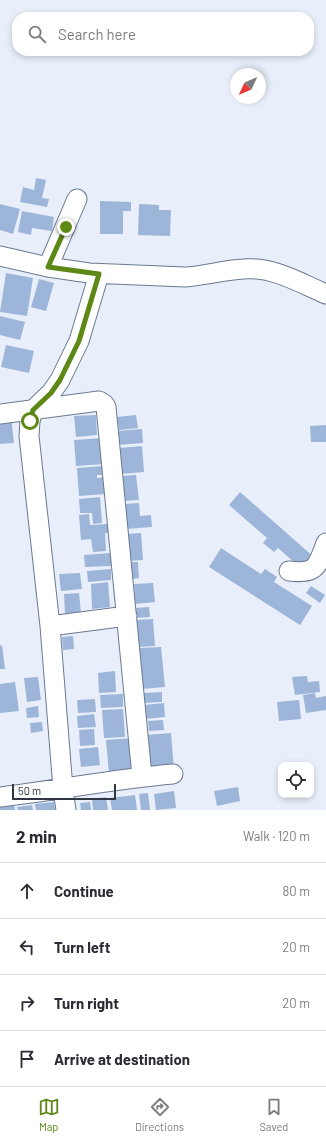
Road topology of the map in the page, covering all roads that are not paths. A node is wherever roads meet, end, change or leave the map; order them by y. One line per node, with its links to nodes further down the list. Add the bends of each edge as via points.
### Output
1 (77, 199): 3 (street)
2 (0, 256): 3 (street)
3 (48, 267): 4 (street)
4 (99, 274): 5 (street, via 185,277 245,268 285,276); 6 (street, via 79,341 60,380 51,393)
5 (326, 294)
6 (33, 410): 7 (street); 10 (street, via 99,401 106,407); 11 (street, via 29,436)
7 (0, 414)
8 (326, 543): 9 (street, via 320,560 310,571)
9 (289, 571)
10 (127, 616): 11 (street); 13 (street)
11 (50, 626): 14 (street)
12 (173, 774): 13 (street)
13 (142, 776): 14 (street)
14 (63, 789): 15 (street); 16 (street)
15 (0, 797)
16 (66, 810)

